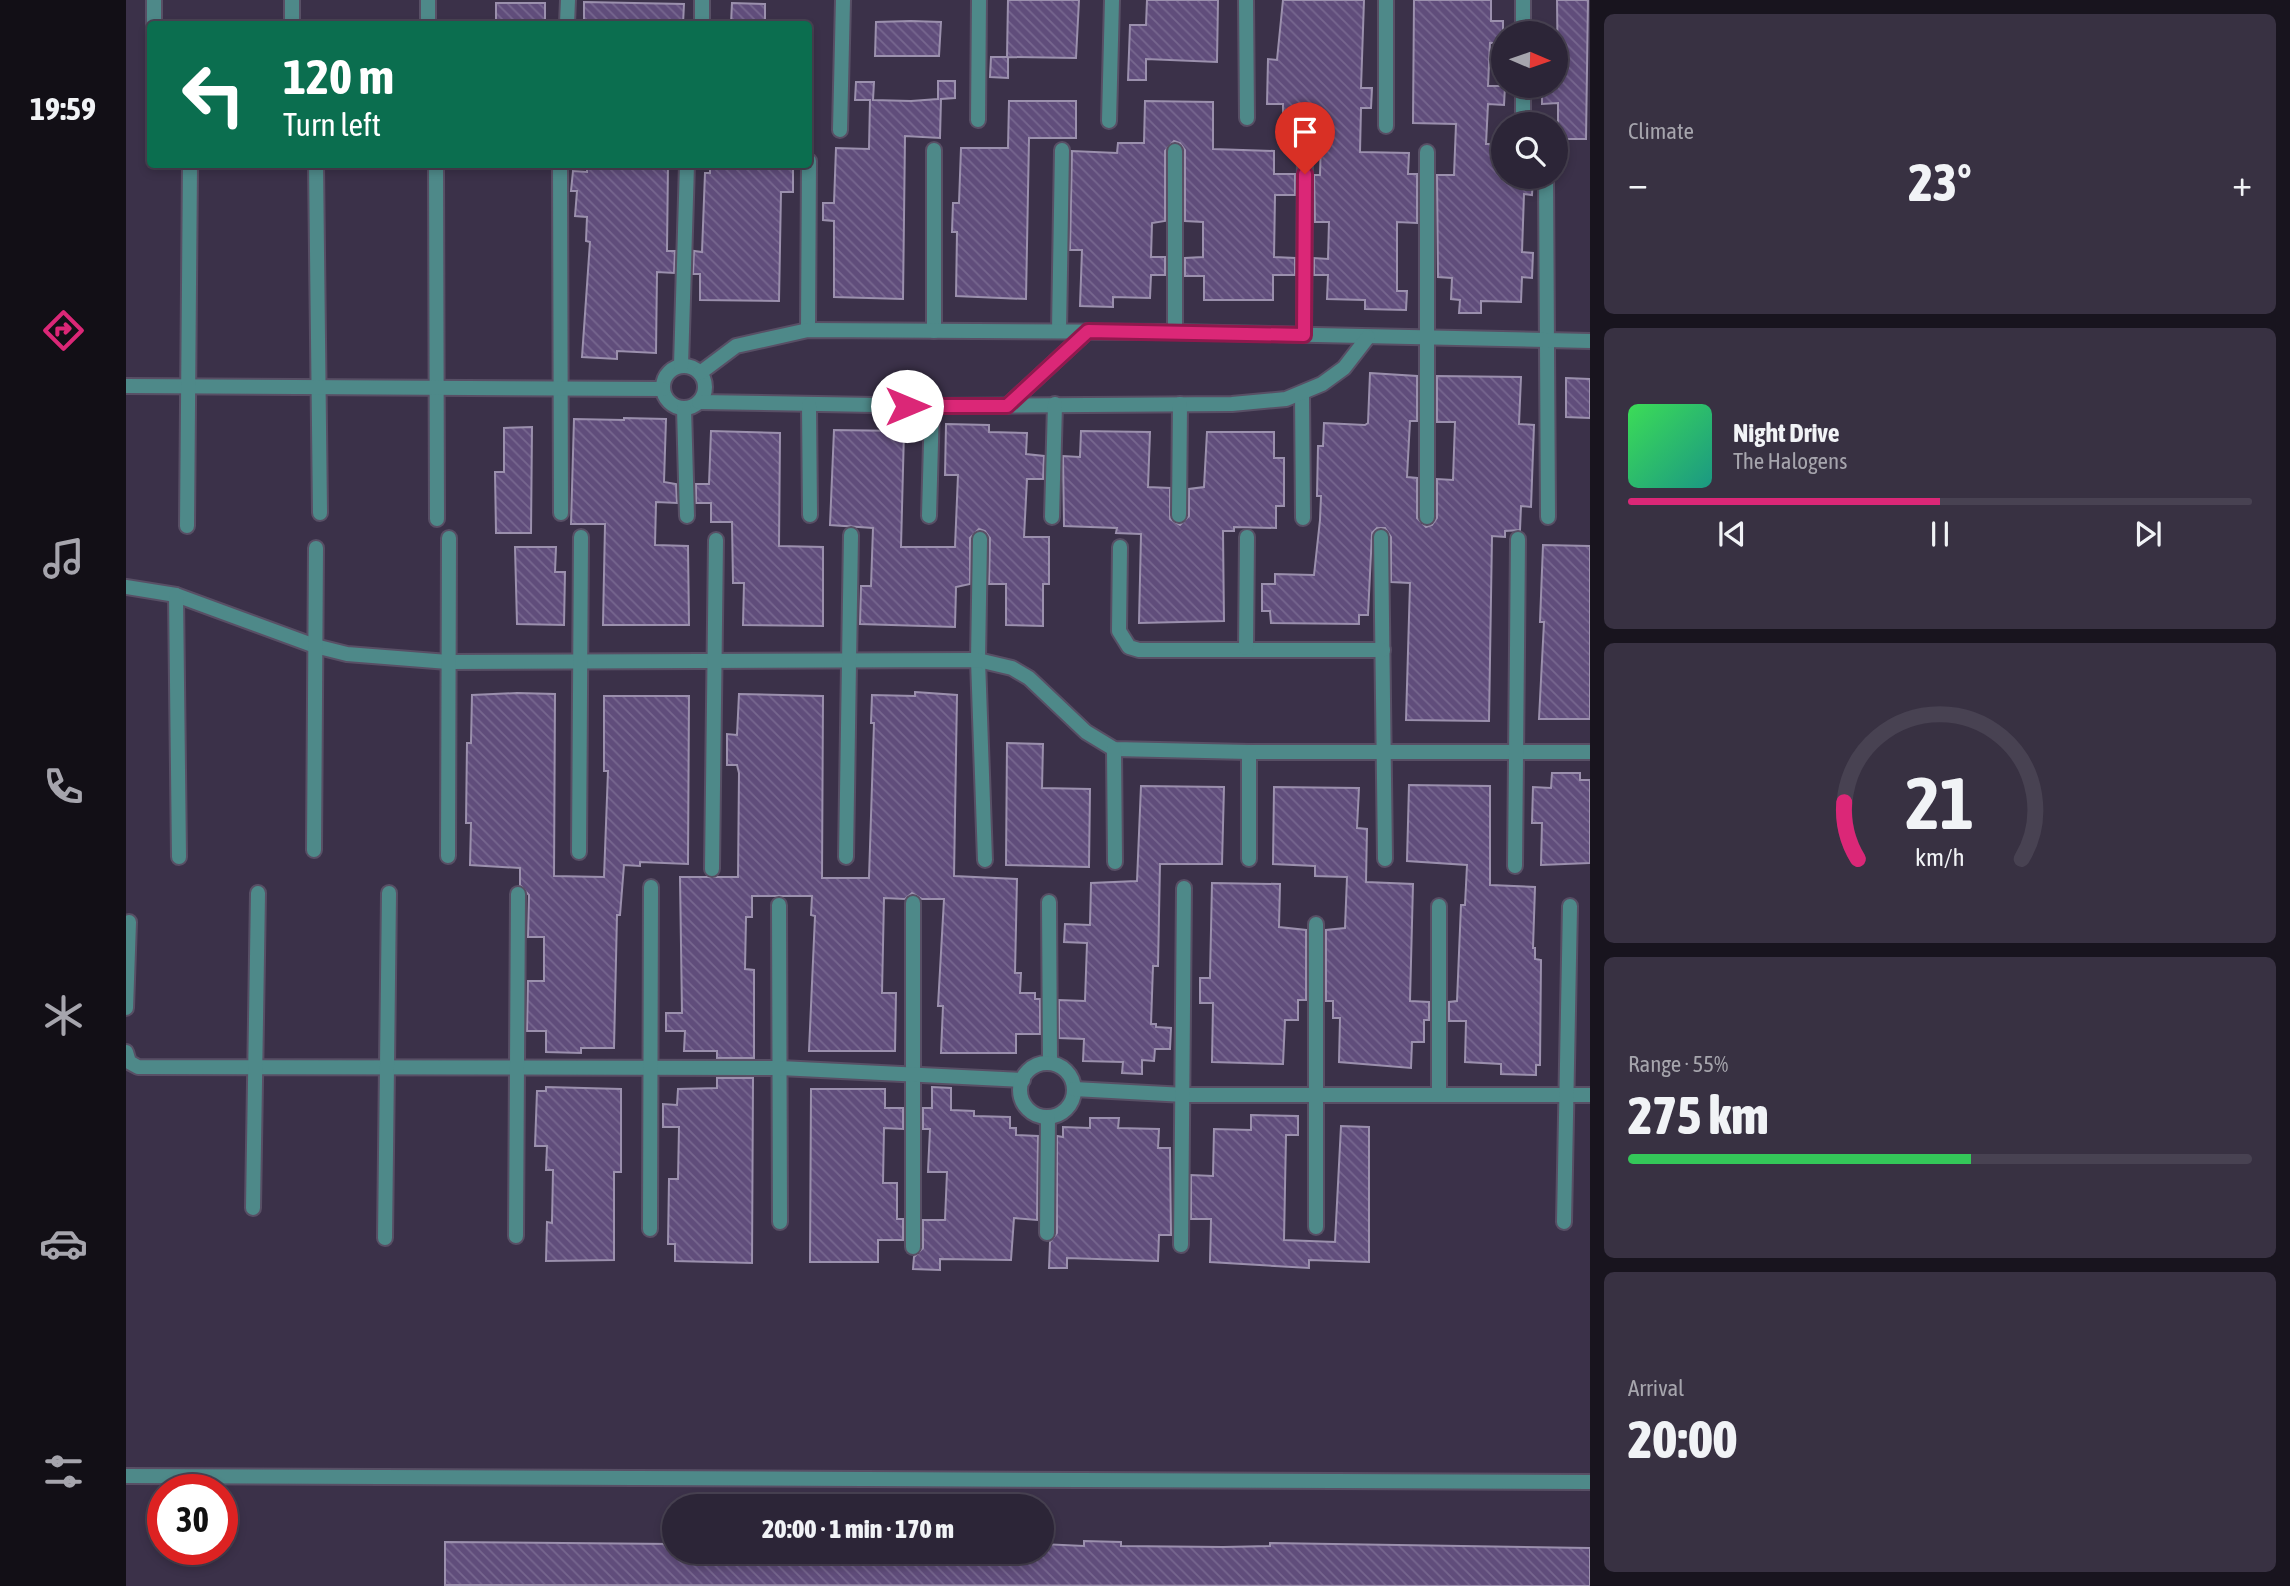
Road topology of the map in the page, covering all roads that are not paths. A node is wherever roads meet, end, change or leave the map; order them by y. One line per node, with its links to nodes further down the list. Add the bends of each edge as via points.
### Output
1 (154, 0): 12 (street)
2 (292, 0): 13 (street)
3 (428, 0): 14 (street)
4 (568, 0): 15 (street)
5 (702, 0): 16 (street)
6 (843, 0): 24 (street)
7 (979, 0): 21 (street)
8 (1112, 0): 22 (street)
9 (1246, 0): 20 (street)
10 (1386, 0): 23 (street)
11 (1523, 0): 17 (street)
12 (154, 21)
13 (292, 21)
14 (428, 21)
15 (567, 21)
16 (702, 21)
17 (1523, 21)
18 (1523, 98): 19 (street)
19 (1523, 112)
20 (1247, 118)
21 (978, 120)
22 (1109, 121)
23 (1386, 126)
24 (840, 130)
25 (1305, 147): 42 (street)
26 (934, 150): 38 (street)
27 (1062, 150): 39 (street)
28 (1175, 151): 41 (street)
29 (1427, 152): 44 (street)
30 (190, 168): 50 (street)
31 (316, 168): 51 (street)
32 (436, 168): 52 (street)
33 (560, 168): 53 (street)
34 (687, 168): 47 (street)
35 (809, 168): 37 (street)
36 (1546, 189): 45 (street)
37 (808, 330): 38 (street); 48 (street, via 736,346)
38 (934, 331): 39 (street)
39 (1059, 331): 40 (street)
40 (1088, 331): 41 (street); 61 (street)
41 (1175, 332): 42 (street)
42 (1304, 335): 43 (street)
43 (1368, 337): 44 (street); 55 (street, via 1343,368)
44 (1427, 339): 45 (street); 70 (street)
45 (1547, 341): 46 (street); 71 (street)
46 (1590, 341)
47 (681, 366): 48 (street); 54 (street, via 667,374)
48 (700, 373): 56 (street, via 705,388)
49 (126, 386): 50 (street)
50 (188, 386): 51 (street); 74 (street)
51 (318, 387): 52 (street); 63 (street)
52 (436, 389): 53 (street); 73 (street)
53 (560, 389): 54 (street); 64 (street)
54 (663, 389): 62 (street, via 670,403)
55 (1302, 393): 58 (street, via 1286,399); 72 (street)
56 (699, 402): 59 (street); 62 (street)
57 (1055, 404): 58 (street); 61 (street); 69 (street)
58 (1180, 404): 66 (street)
59 (809, 405): 60 (street); 65 (street)
60 (932, 406): 61 (street); 68 (street)
61 (1007, 406)
62 (684, 408): 67 (street)
63 (320, 513)
64 (561, 513)
65 (810, 515)
66 (1179, 515)
67 (687, 516)
68 (929, 516)
69 (1052, 517)
70 (1427, 517)
71 (1548, 517)
72 (1303, 518)
73 (437, 519)
74 (187, 526)
75 (851, 535): 90 (street)
76 (582, 537): 92 (street)
77 (1247, 537): 88 (street)
78 (1381, 537): 89 (street)
79 (449, 538): 94 (street)
80 (980, 539): 91 (street)
81 (1518, 539): 97 (street)
82 (716, 540): 93 (street)
83 (1120, 547): 88 (street, via 1119,631 1129,647)
84 (316, 548): 87 (street)
85 (126, 587): 86 (street)
86 (176, 594): 87 (street); 103 (street)
87 (315, 646): 94 (street, via 347,654); 100 (street)
88 (1246, 648): 89 (street)
89 (1384, 650): 96 (street)
90 (848, 658): 91 (street); 93 (street); 104 (street)
91 (978, 660): 95 (street, via 1012,667 1029,678 1086,732); 107 (street)
92 (580, 661): 93 (street); 94 (street); 101 (street)
93 (713, 661): 110 (street)
94 (448, 662): 102 (street)
95 (1114, 749): 98 (street); 108 (street)
96 (1386, 751): 97 (street); 98 (street); 106 (street)
97 (1516, 751): 99 (street); 109 (street)
98 (1249, 752): 105 (street)
99 (1590, 752)
100 (314, 849)
101 (579, 852)
102 (447, 856)
103 (179, 857)
104 (846, 857)
105 (1249, 859)
106 (1385, 859)
107 (985, 860)
108 (1115, 862)
109 (1515, 866)
110 (712, 869)
111 (651, 887): 130 (street)
112 (1184, 888): 134 (street)
113 (388, 892): 126 (street)
114 (258, 893): 129 (street)
115 (518, 894): 127 (street)
116 (1049, 902): 125 (street)
117 (913, 903): 131 (street)
118 (779, 905): 128 (street)
119 (1439, 906): 136 (street)
120 (1570, 906): 137 (street)
121 (129, 922): 123 (street)
122 (1316, 924): 135 (street)
123 (126, 1008)
124 (126, 1052): 129 (street, via 129,1062 138,1067)
125 (1050, 1063): 132 (street, via 1037,1065); 133 (street, via 1067,1072)
126 (386, 1068): 127 (street); 129 (street); 147 (street)
127 (517, 1068): 130 (street); 146 (street)
128 (780, 1068): 130 (street); 131 (street); 142 (street)
129 (257, 1069): 140 (street)
130 (649, 1070): 144 (street)
131 (914, 1073): 132 (street); 149 (street)
132 (1023, 1080): 139 (street, via 1023,1102 1033,1113)
133 (1074, 1089): 134 (street); 139 (street, via 1069,1106)
134 (1185, 1095): 135 (street); 148 (street)
135 (1316, 1095): 136 (street); 143 (street)
136 (1439, 1095): 137 (street)
137 (1569, 1095): 138 (street); 141 (street)
138 (1590, 1095)
139 (1048, 1118): 145 (street)
140 (253, 1208)
141 (1564, 1222)
142 (780, 1223)
143 (1316, 1227)
144 (650, 1229)
145 (1047, 1233)
146 (516, 1236)
147 (385, 1238)
148 (1181, 1245)
149 (913, 1247)
150 (126, 1475): 151 (street)
151 (1590, 1482)

